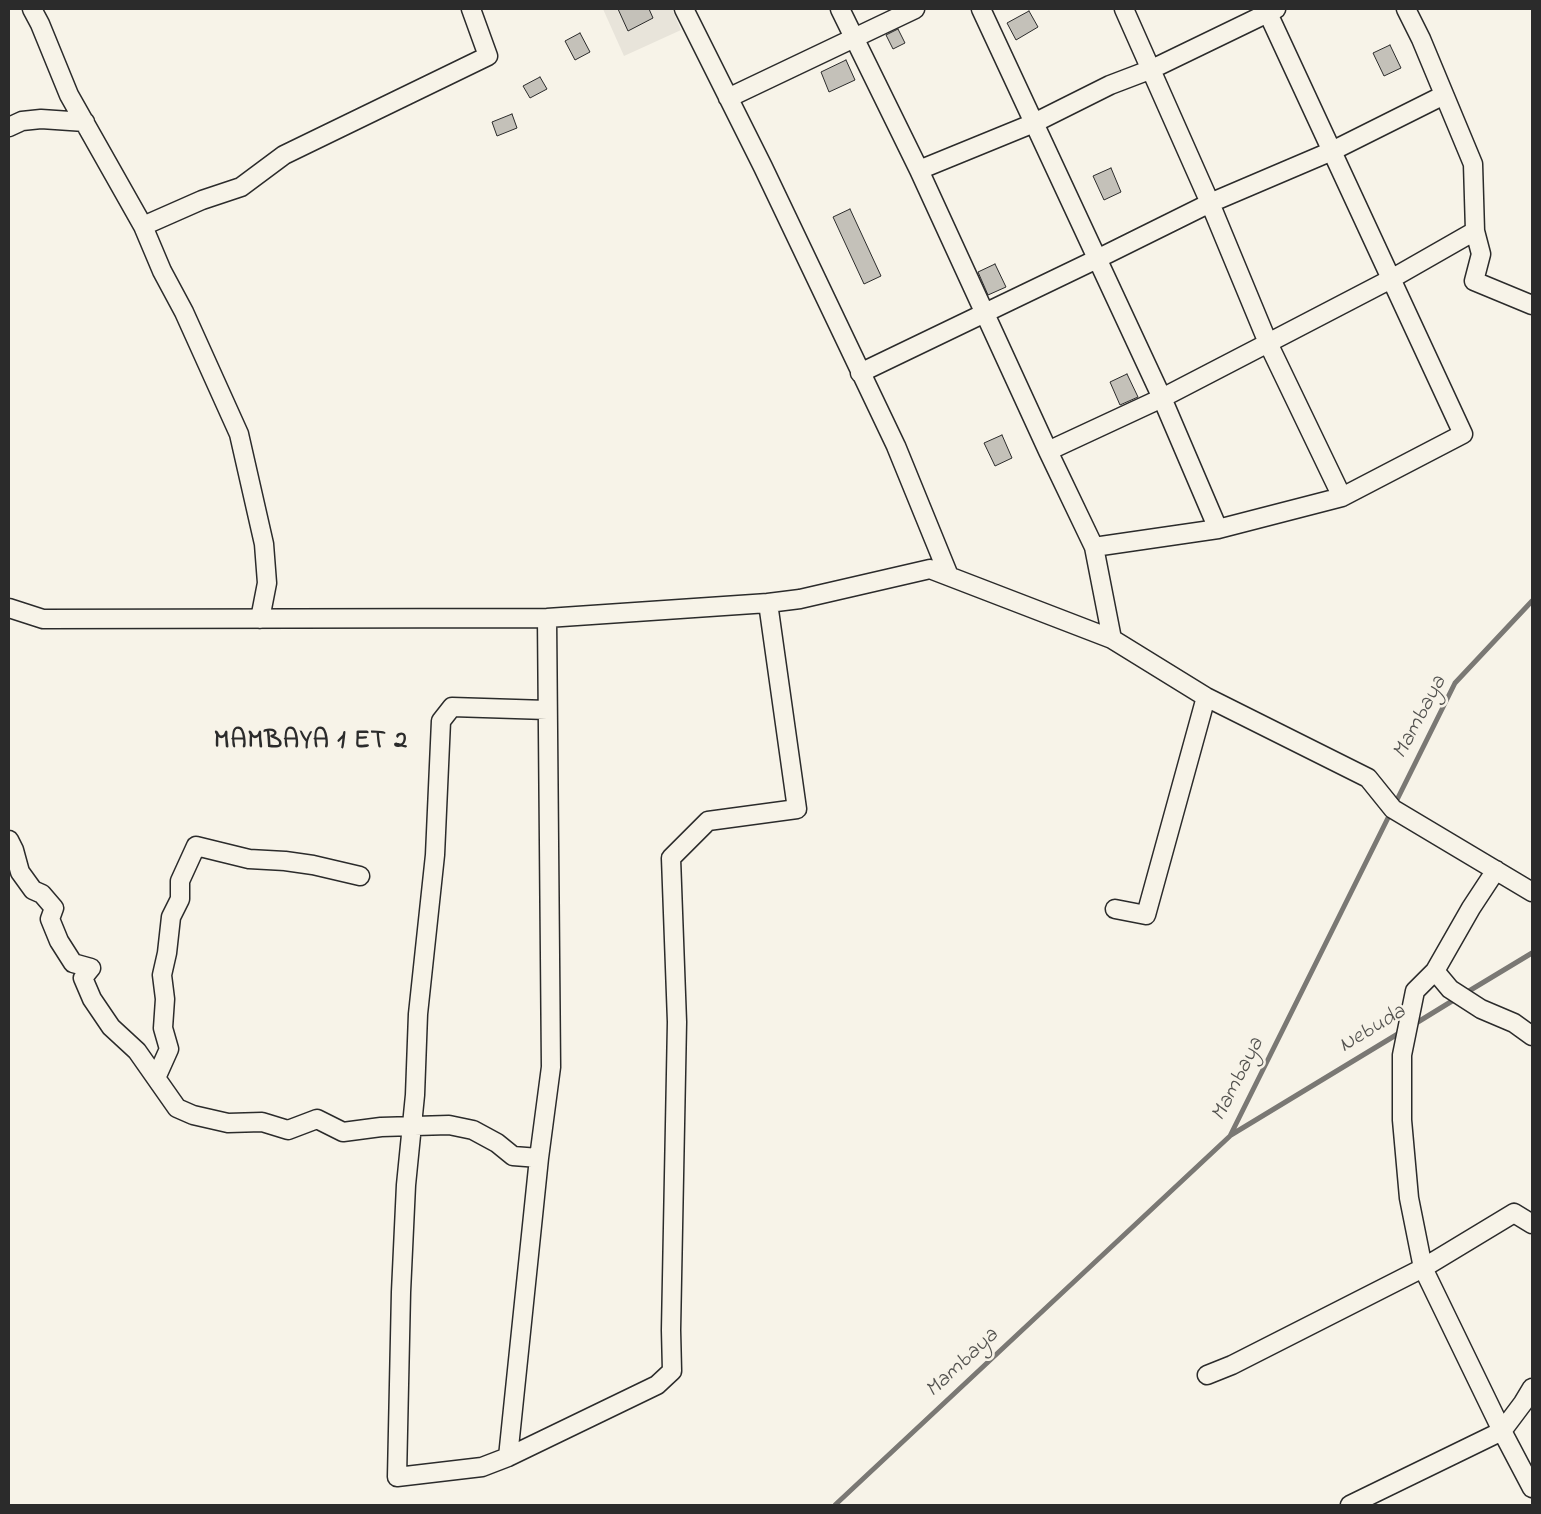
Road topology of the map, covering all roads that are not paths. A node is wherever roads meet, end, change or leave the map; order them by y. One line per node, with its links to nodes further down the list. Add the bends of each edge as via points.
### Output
1 (32, 9): 14 (street, via 69,94)
2 (472, 9): 20 (street, via 488,56 284,155 241,187)
3 (684, 9): 13 (street)
4 (840, 9): 10 (street)
5 (915, 9): 10 (street)
6 (981, 9): 15 (street)
7 (1124, 9): 11 (street)
8 (1406, 9): 12 (street)
9 (1270, 10): 11 (street); 17 (street)
10 (854, 38): 13 (street); 18 (street)
11 (1152, 70): 15 (street, via 1110,84); 19 (street)
12 (1444, 95): 17 (street); 21 (street, via 1474,164)
13 (728, 98): 27 (street)
14 (85, 122): 16 (street, via 41,119 22,121); 20 (street)
15 (1034, 123): 18 (street); 22 (street)
16 (9, 127)
17 (1332, 151): 19 (street); 23 (street)
18 (919, 170): 25 (street)
19 (1210, 203): 22 (street); 26 (street)
20 (143, 226): 36 (street, via 239,434 264,544 267,584)
21 (1474, 231): 23 (street); 24 (street, via 1481,254 1474,281)
22 (1097, 259): 25 (street); 28 (street)
23 (1392, 279): 26 (street); 30 (street, via 1463,434)
24 (1532, 305)
25 (984, 313): 27 (street); 29 (street)
26 (1268, 344): 28 (street); 30 (street)
27 (860, 373): 33 (street, via 896,446)
28 (1162, 398): 29 (street); 31 (street)
29 (1048, 451): 32 (street)
30 (1342, 497): 31 (street)
31 (1218, 530): 32 (street)
32 (1094, 547): 38 (street)
33 (949, 576): 34 (street, via 930,569 800,599); 38 (street)
34 (768, 603): 37 (street); 56 (street, via 796,809 708,821 671,858 677,1022 672,1371 657,1385)
35 (9, 608): 36 (street, via 43,619)
36 (260, 618): 37 (street)
37 (547, 618): 40 (street)
38 (1112, 639): 39 (street)
39 (1206, 697): 42 (street, via 1368,778 1393,809); 45 (street, via 1146,915)
40 (547, 710): 49 (street, via 452,707 441,721 435,855 418,1014); 50 (street, via 550,1067)
41 (9, 840): 48 (street, via 20,872 33,890 42,894 54,908 50,919 68,955 73,962 92,968 83,978 92,998)
42 (1496, 870): 44 (street); 46 (street)
43 (360, 876): 48 (street, via 313,865 249,859 196,846 180,881 180,898 171,917 162,975 165,998 163,1028 169,1049)
44 (1532, 892)
45 (1115, 909)
46 (1435, 971): 47 (street, via 1450,990 1481,1009 1514,1023); 52 (street, via 1415,991 1402,1055 1402,1120 1409,1198)
47 (1532, 1036)
48 (156, 1078): 49 (street, via 177,1108 228,1123 262,1122 288,1130 317,1119 343,1132)
49 (412, 1125): 50 (street, via 449,1125 472,1130 513,1156); 56 (street, via 401,1292 397,1476 482,1467)
50 (539, 1158): 56 (street)
51 (1532, 1224): 52 (street, via 1514,1213)
52 (1423, 1268): 53 (street); 55 (street)
53 (1207, 1375)
54 (1532, 1388): 55 (street)
55 (1502, 1431): 57 (street); 58 (street)
56 (508, 1457)
57 (1532, 1488)
58 (1350, 1505)

